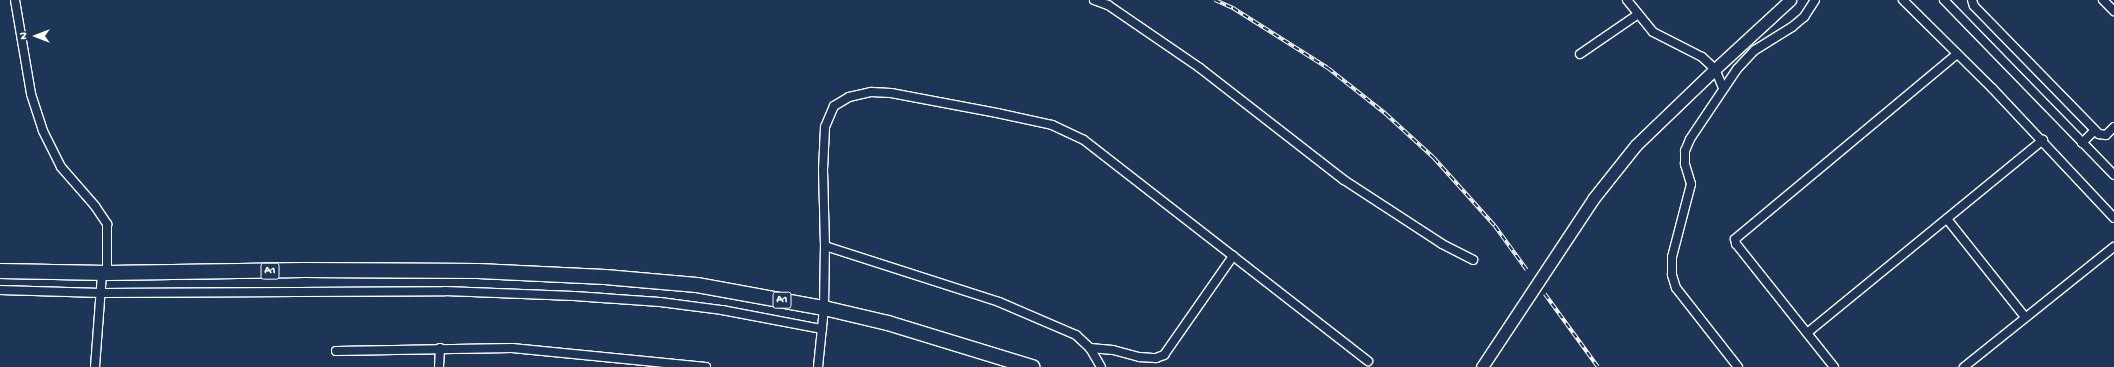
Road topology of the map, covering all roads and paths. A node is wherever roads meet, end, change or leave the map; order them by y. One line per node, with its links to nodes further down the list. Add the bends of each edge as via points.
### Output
1 (15, 0): 28 (street, via 31,94 46,137 61,167 96,206 107,224)
2 (1094, 0): 26 (street, via 1108,5 1200,68 1344,180 1442,244)
3 (1627, 0): 11 (street)
4 (1790, 0): 14 (main road)
5 (1816, 0): 15 (street, via 1792,28 1755,50)
6 (1903, 0): 13 (street)
7 (1944, 0): 19 (street)
8 (1972, 0): 17 (street, via 1974,6)
9 (2103, 0): 10 (street)
10 (2114, 11)
11 (1637, 15): 12 (street); 14 (street, via 1653,32 1702,57)
12 (1580, 54)
13 (1957, 54): 18 (street); 34 (street, via 1736,237 1736,244)
14 (1715, 69): 15 (street); 46 (main road, via 1636,145 1593,199)
15 (1723, 88): 47 (street, via 1685,151 1685,164 1691,184 1671,266 1676,288)
16 (2114, 127): 17 (street, via 2102,136)
17 (2095, 130): 19 (street)
18 (2043, 140): 21 (street); 22 (street)
19 (2082, 142): 20 (street)
20 (2114, 175)
21 (2114, 218)
22 (1947, 219): 32 (street); 34 (street)
23 (825, 246): 25 (street, via 825,127 834,106 849,97 871,92 913,97 1052,125 1084,140); 31 (street); 36 (street, via 999,302 1076,335)
24 (2114, 247): 32 (street)
25 (1234, 256): 36 (street, via 1164,355 1156,358 1140,357 1113,350); 38 (street)
26 (1473, 260)
27 (0, 271): 28 (highway, A1)
28 (105, 273): 30 (street); 31 (highway, A1, via 304,270 539,273 697,285)
29 (0, 290): 30 (street)
30 (101, 293): 33 (street, via 445,291 574,296 660,302 722,310); 40 (street)
31 (824, 308): 33 (street); 39 (highway, A1, via 888,323)
32 (2025, 317): 49 (street)
33 (822, 329): 43 (street)
34 (1807, 333): 48 (street)
35 (440, 348): 37 (street); 41 (street); 42 (street, via 512,348)
36 (1090, 348): 45 (street)
37 (336, 351)
38 (1368, 361)
39 (1021, 366): 44 (highway, A1)
40 (95, 367)
41 (439, 367)
42 (706, 367)
43 (818, 367)
44 (1032, 367)
45 (1101, 367)
46 (1482, 367)
47 (1738, 367)
48 (1834, 367)
49 (1964, 367)

